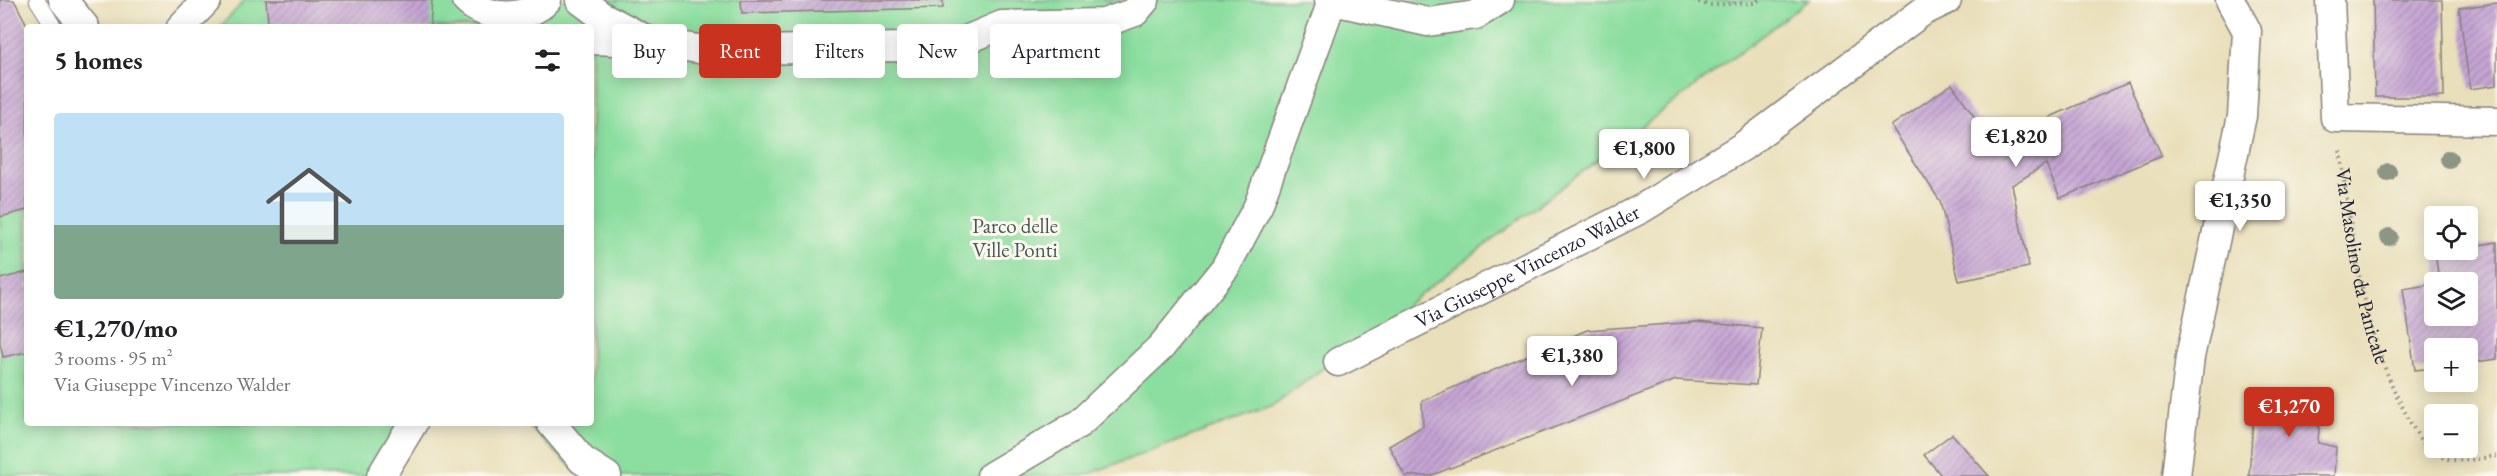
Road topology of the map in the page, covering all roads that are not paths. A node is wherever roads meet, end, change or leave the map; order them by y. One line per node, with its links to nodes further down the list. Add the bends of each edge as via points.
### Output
1 (37, 0): 13 (lane)
2 (63, 0): 14 (street)
3 (207, 0): 15 (street)
4 (466, 0): 5 (street, via 493,14 522,15)
5 (547, 0)
6 (580, 0): 16 (street)
7 (1145, 0): 19 (street, via 1136,12 1104,23 1002,25 952,46 712,51)
8 (1500, 0): 12 (street, via 1476,15 1428,22)
9 (1947, 0): 21 (street, Via Giuseppe Vincenzo Walder, via 1922,12 1742,147 1641,209)
10 (2230, 0): 27 (street, via 2247,31 2242,116 2190,357)
11 (2330, 0): 20 (street, via 2335,118)
12 (1330, 1): 26 (street, via 1258,206 1225,268 1161,347 1080,423)
13 (52, 24)
14 (83, 24)
15 (184, 24)
16 (617, 24)
17 (594, 40): 18 (street)
18 (612, 41)
19 (687, 47)
20 (2497, 121)
21 (1338, 362)
22 (411, 426): 24 (street)
23 (554, 426): 25 (street, via 582,460)
24 (381, 476)
25 (607, 476)
26 (991, 476)
27 (2176, 476)

